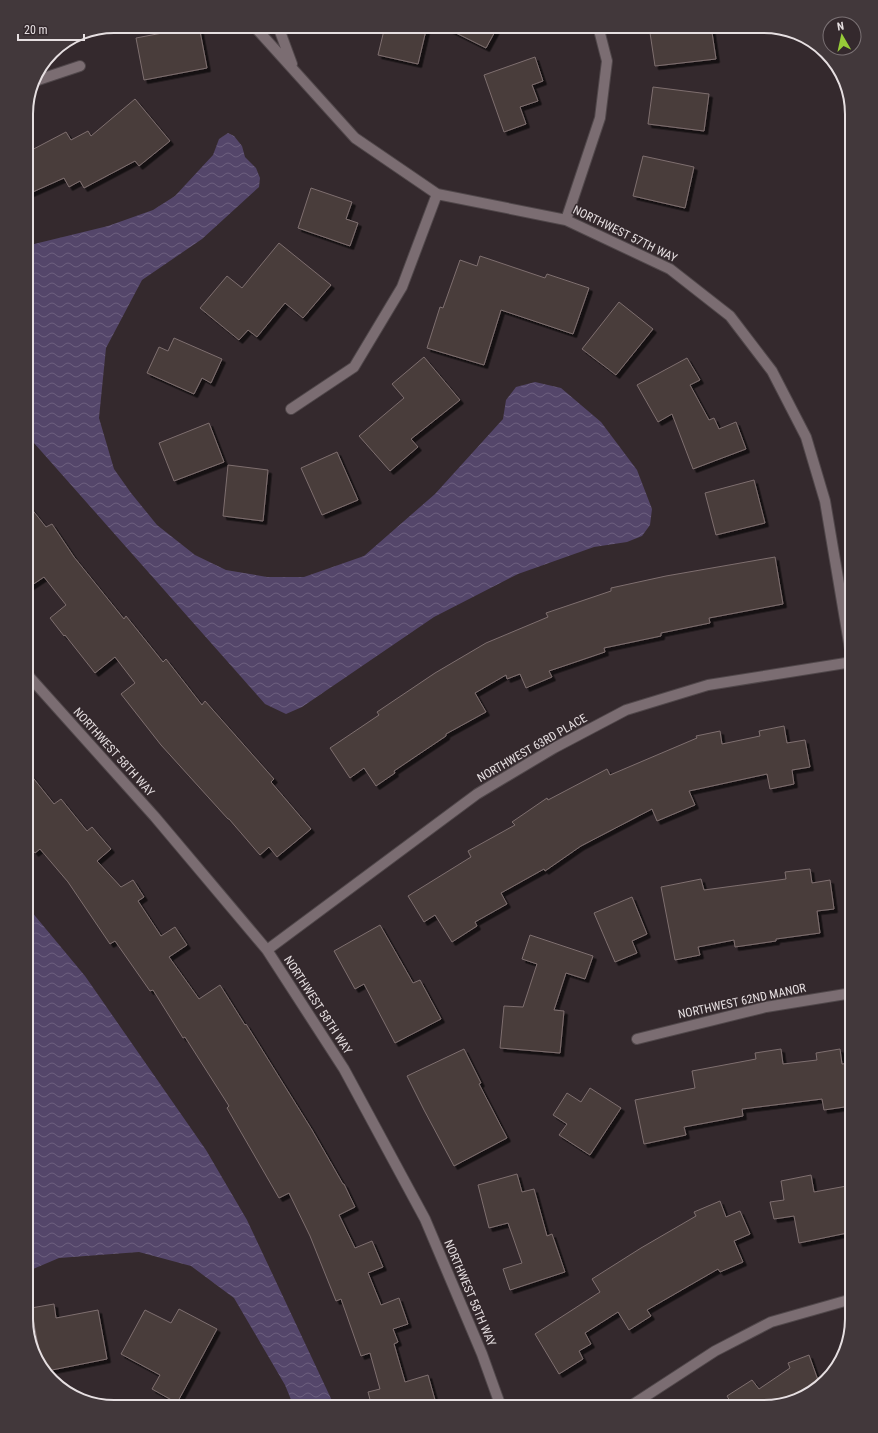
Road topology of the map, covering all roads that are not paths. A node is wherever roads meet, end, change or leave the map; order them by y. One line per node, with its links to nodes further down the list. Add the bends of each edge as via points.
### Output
1 (260, 33): 5 (street, NORTHWEST 57TH WAY)
2 (280, 33): 5 (street, NORTHWEST 57TH WAY)
3 (600, 33): 8 (street, via 607,61 600,118)
4 (80, 66): 6 (street)
5 (293, 68): 7 (street, NORTHWEST 57TH WAY, via 355,138)
6 (41, 79)
7 (438, 194): 8 (street, NORTHWEST 57TH WAY); 9 (street, via 402,287 354,367)
8 (566, 220): 10 (street, NORTHWEST 57TH WAY, via 670,269 730,316 772,372 806,437 825,502)
9 (291, 409)
10 (845, 621)
11 (845, 663): 13 (street, NORTHWEST 63RD PLACE, via 708,685 626,710 554,748 477,794)
12 (33, 682): 13 (street, NORTHWEST 58TH WAY, via 155,817)
13 (267, 950): 17 (street, NORTHWEST 58TH WAY, via 344,1069 425,1219 482,1354)
14 (845, 994): 15 (street, NORTHWEST 62ND MANOR, via 766,1008)
15 (637, 1039)
16 (845, 1301): 18 (street, via 771,1322 715,1351)
17 (498, 1400)
18 (640, 1400)

